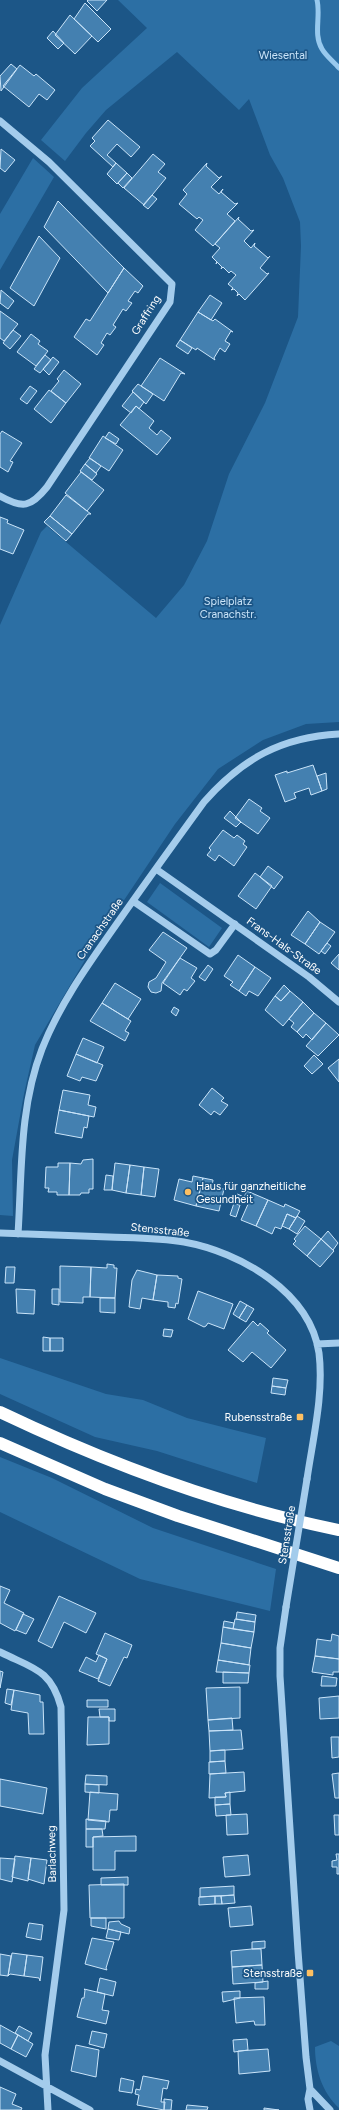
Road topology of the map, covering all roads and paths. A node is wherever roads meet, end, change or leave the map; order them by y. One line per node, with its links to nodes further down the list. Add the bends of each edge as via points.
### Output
1 (0, 121): 2 (street, Graffring, via 59,172 172,284 170,302 47,487 38,498 28,504 8,501)
2 (0, 496)
3 (339, 734): 4 (street, Cranachstraße, via 281,745 246,762 204,802)
4 (156, 869): 5 (street, Cranachstraße); 6 (street, Frans-Hals-Straße)
5 (133, 901): 6 (street, Frans-Hals-Straße, via 210,954 216,950); 9 (street, Cranachstraße, via 92,959 62,1008 42,1050 31,1089 21,1152)
6 (235, 924): 7 (street, Frans-Hals-Straße, via 310,977)
7 (339, 1002)
8 (0, 1233): 9 (street, Stensstraße)
9 (18, 1234): 10 (street, Stensstraße, via 185,1242 222,1254 260,1271 290,1296 306,1315)
10 (317, 1344): 11 (street); 21 (street, Stensstraße, bridge, via 320,1388 280,1648 298,1950)
11 (339, 1344)
12 (0, 1412): 14 (highway, via 167,1482 249,1507)
13 (0, 1443): 15 (highway, via 105,1489 178,1516)
14 (339, 1530)
15 (293, 1552): 16 (highway); 17 (highway)
16 (339, 1562)
17 (339, 1568)
18 (0, 1652): 20 (street, Barlachweg, via 47,1677 58,1695 61,1706 64,1910 45,2055)
19 (0, 2061): 20 (street)
20 (47, 2087): 22 (street, Barlachweg); 23 (street)
21 (310, 2089): 24 (street, Stensstraße); 25 (street)
22 (48, 2110)
23 (90, 2110)
24 (310, 2110)
25 (330, 2110)

